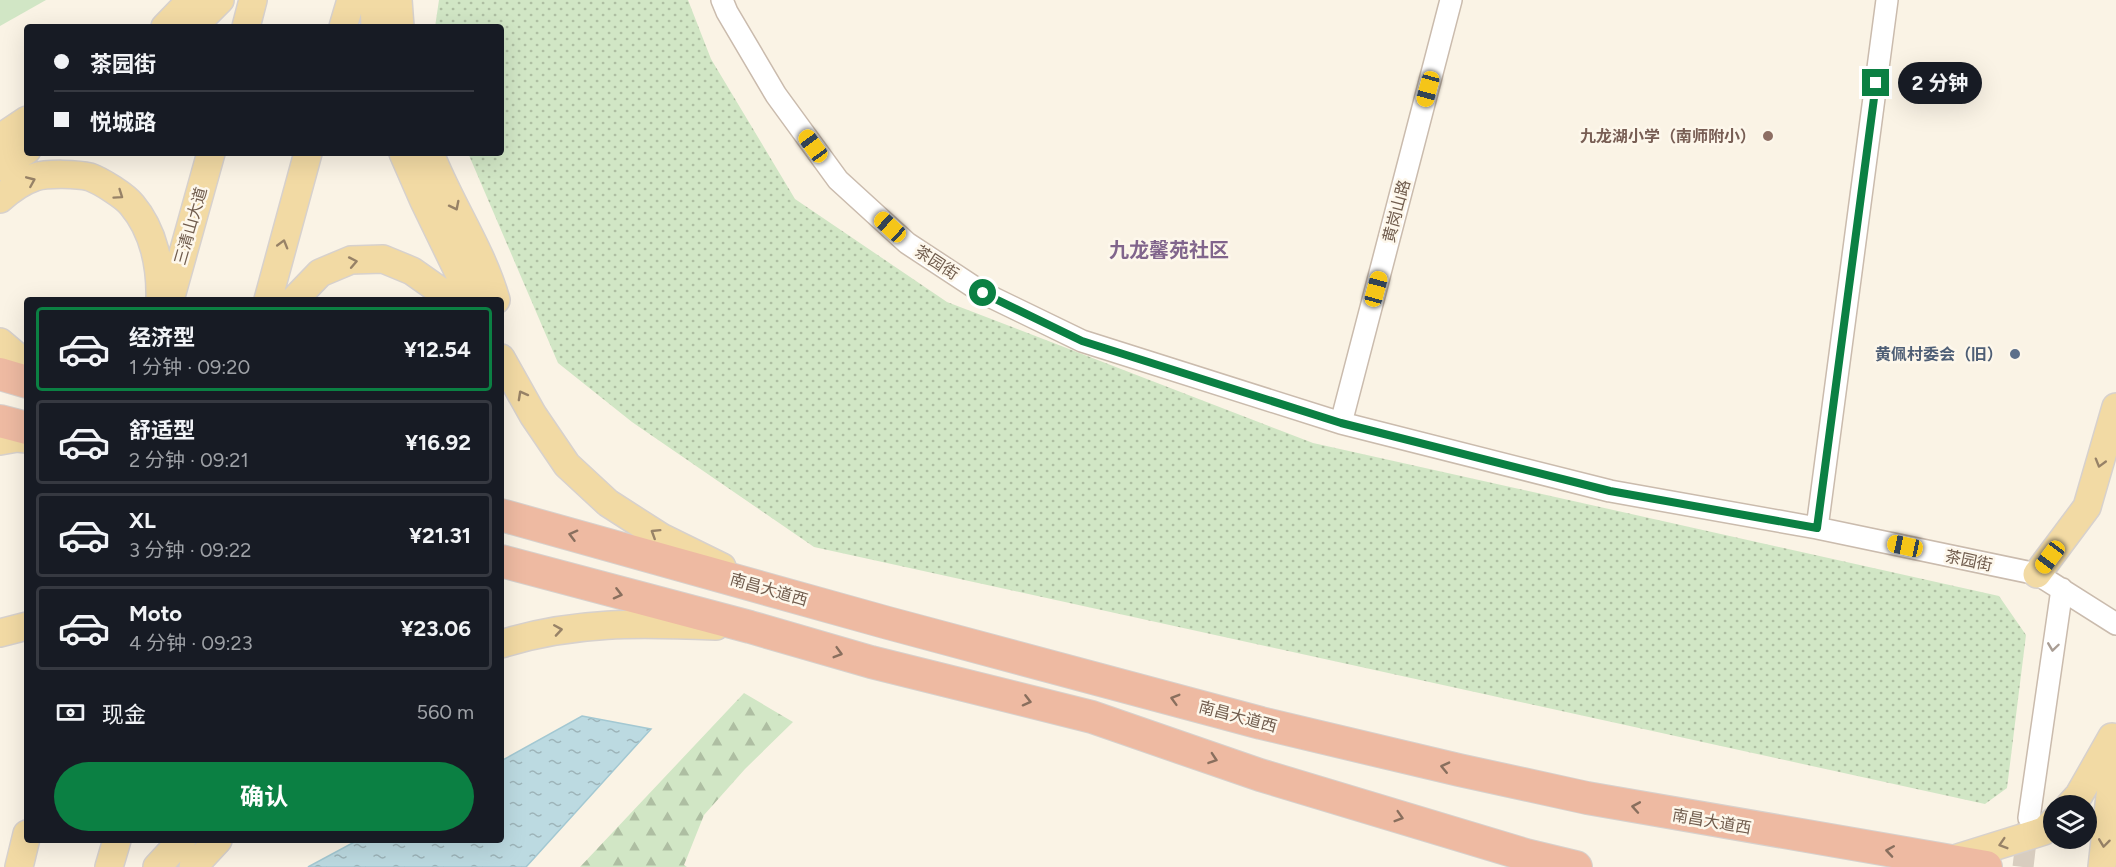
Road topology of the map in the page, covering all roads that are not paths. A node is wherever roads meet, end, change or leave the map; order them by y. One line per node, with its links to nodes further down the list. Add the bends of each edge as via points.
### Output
1 (191, 0): 10 (main road)
2 (220, 0): 11 (main road)
3 (253, 0): 12 (main road)
4 (351, 0): 13 (main road)
5 (374, 0): 14 (main road)
6 (398, 0): 15 (main road)
7 (722, 0): 39 (street, 茶园街, via 776,95 838,180 907,243 983,293 1082,341)
8 (1451, 0): 39 (street, 黄岗山路)
9 (1887, 0): 44 (street)
10 (168, 24)
11 (196, 24)
12 (247, 24)
13 (344, 24)
14 (375, 24)
15 (400, 24)
16 (24, 122): 17 (main road)
17 (0, 138)
18 (24, 152): 23 (main road)
19 (210, 156): 26 (main road, 三清山大道)
20 (307, 156): 27 (main road, one-way to 20)
21 (404, 156): 30 (main road)
22 (431, 156): 31 (main road, one-way to 31, via 479,254)
23 (0, 167)
24 (0, 199): 25 (main road, one-way to 25, via 35,177 66,175 91,177 116,192 132,204 154,248 161,275)
25 (160, 297)
26 (171, 297)
27 (269, 297)
28 (297, 297): 29 (main road, one-way to 29, via 321,273 351,260 383,259 412,271)
29 (444, 297)
30 (471, 297)
31 (495, 297)
32 (0, 342): 33 (main road)
33 (24, 362)
34 (504, 363): 48 (main road, one-way to 34, via 661,537 608,503 567,465)
35 (0, 374): 36 (highway)
36 (24, 381)
37 (2116, 407): 46 (main road, one-way to 46, via 2087,507)
38 (0, 420): 40 (highway)
39 (1341, 423): 44 (street, 茶园街, via 1610,491)
40 (24, 427)
41 (24, 439): 42 (main road)
42 (0, 441)
43 (504, 516): 48 (highway, 南昌大道西, one-way to 43)
44 (1817, 528): 46 (street, 茶园街)
45 (504, 562): 51 (highway, one-way to 51)
46 (2037, 574): 47 (street, 茶园街)
47 (2062, 589): 49 (street, 茶园街); 57 (street, one-way to 57)
48 (778, 592): 62 (highway, 南昌大道西, one-way to 48, via 1598,800 1470,772 1261,723)
49 (2116, 624)
50 (24, 627): 52 (main road)
51 (750, 627): 53 (main road, one-way to 51, via 533,634 578,627 637,623); 67 (highway, one-way to 67, via 871,662 1092,717 1271,778)
52 (0, 633)
53 (504, 644)
54 (2116, 731): 56 (main road)
55 (2116, 743): 69 (main road, one-way to 69)
56 (2079, 795)
57 (2041, 820): 62 (main road, one-way to 62, via 2044,831)
58 (25, 843): 63 (main road)
59 (116, 843): 64 (main road)
60 (179, 843): 65 (main road)
61 (215, 843): 66 (main road)
62 (1948, 861): 68 (highway, 南昌大道西)
63 (19, 867)
64 (109, 867)
65 (157, 867)
66 (193, 867)
67 (1576, 867)
68 (1986, 867)
69 (2102, 867)

